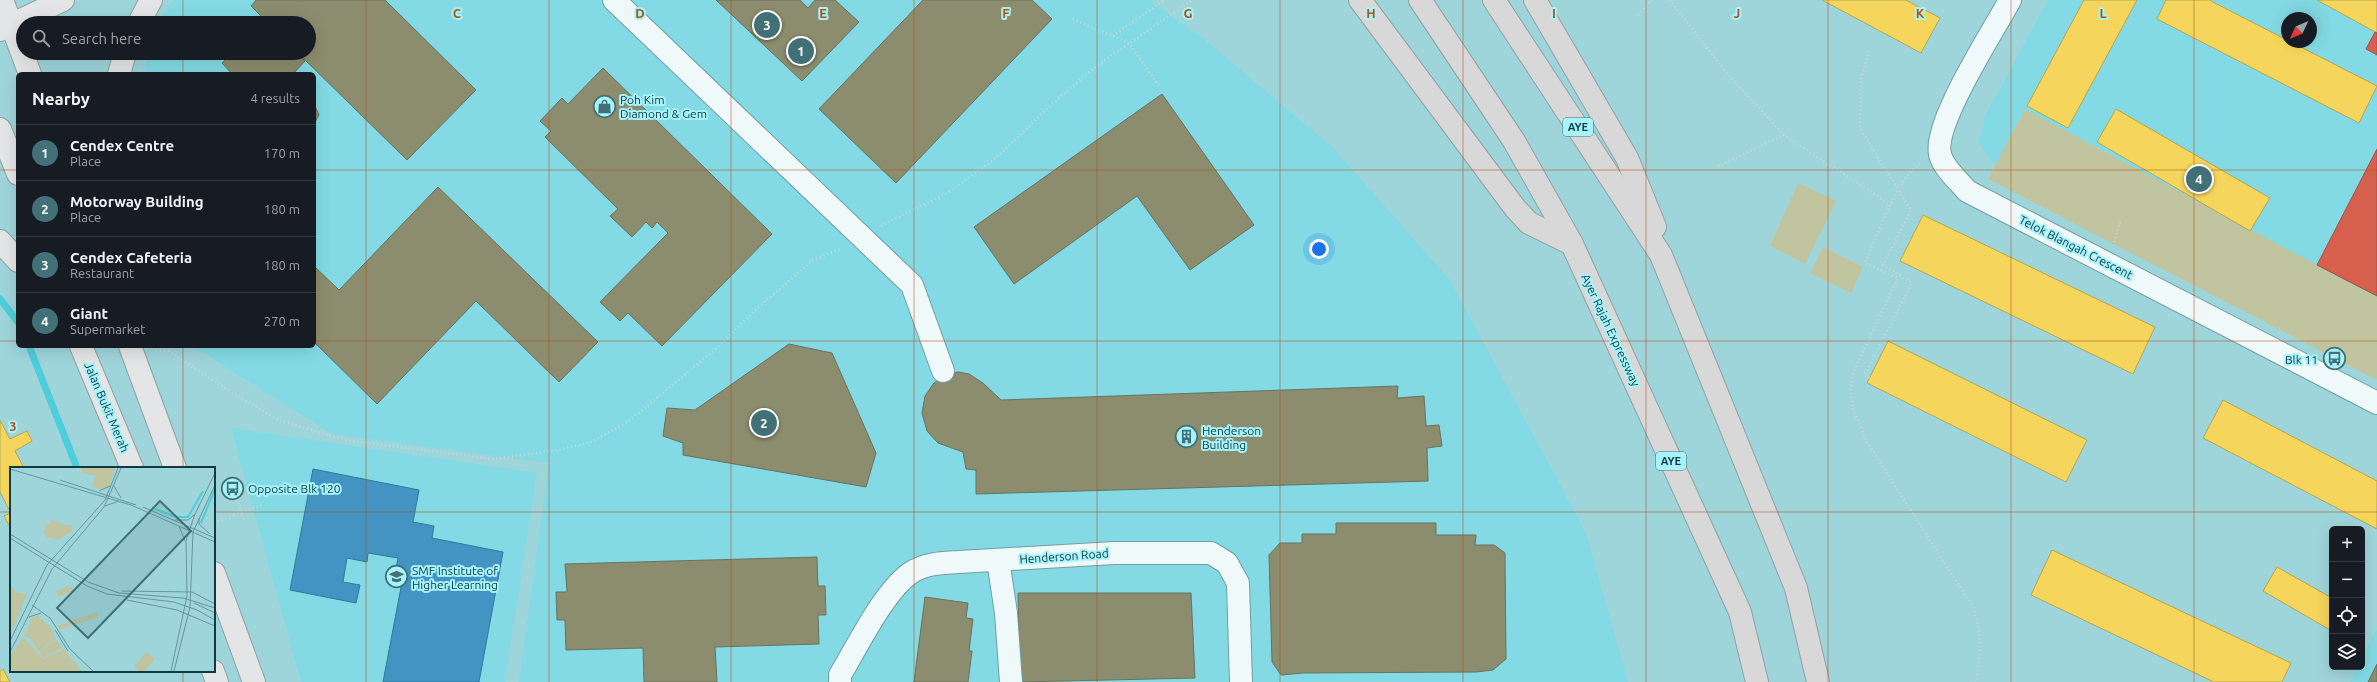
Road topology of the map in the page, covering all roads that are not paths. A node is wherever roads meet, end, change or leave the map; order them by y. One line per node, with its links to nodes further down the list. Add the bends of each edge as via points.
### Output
1 (2, 0): 13 (main road)
2 (63, 0): 10 (main road)
3 (151, 0): 11 (main road)
4 (614, 0): 27 (street, via 912,284)
5 (1360, 0): 22 (highway, via 1515,208 1529,223)
6 (1420, 0): 22 (highway, Ayer Rajah Expressway / AYE, via 1514,141)
7 (1494, 0): 23 (highway, AYE)
8 (1535, 0): 23 (highway, via 1627,158 1655,228)
9 (2010, 0): 28 (street, Telok Blangah Crescent, via 1950,110 1942,131 1940,154 1952,174 1967,191)
10 (29, 16)
11 (143, 16)
12 (16, 22): 13 (main road)
13 (6, 27): 14 (main road)
14 (16, 47)
15 (23, 60): 17 (main road)
16 (123, 60): 18 (main road)
17 (29, 72)
18 (120, 72)
19 (0, 129): 20 (main road)
20 (16, 169)
21 (0, 241): 24 (main road)
22 (1572, 244): 39 (highway, Ayer Rajah Expressway / AYE, via 1740,612)
23 (1661, 255): 40 (highway, AYE, via 1796,588)
24 (16, 259)
25 (82, 348): 29 (main road, Jalan Bukit Merah)
26 (131, 348): 30 (main road)
27 (943, 371)
28 (2377, 403)
29 (132, 467)
30 (175, 467)
31 (998, 560): 36 (street, Henderson Road, via 930,564 912,572 894,589 840,675); 37 (street, via 1006,613); 38 (street, Henderson Road, via 1122,553 1211,553 1227,563 1238,583)
32 (215, 576): 35 (main road)
33 (212, 672): 34 (main road)
34 (217, 682)
35 (254, 682)
36 (840, 682)
37 (1011, 682)
38 (1241, 682)
39 (1757, 682)
40 (1818, 682)

